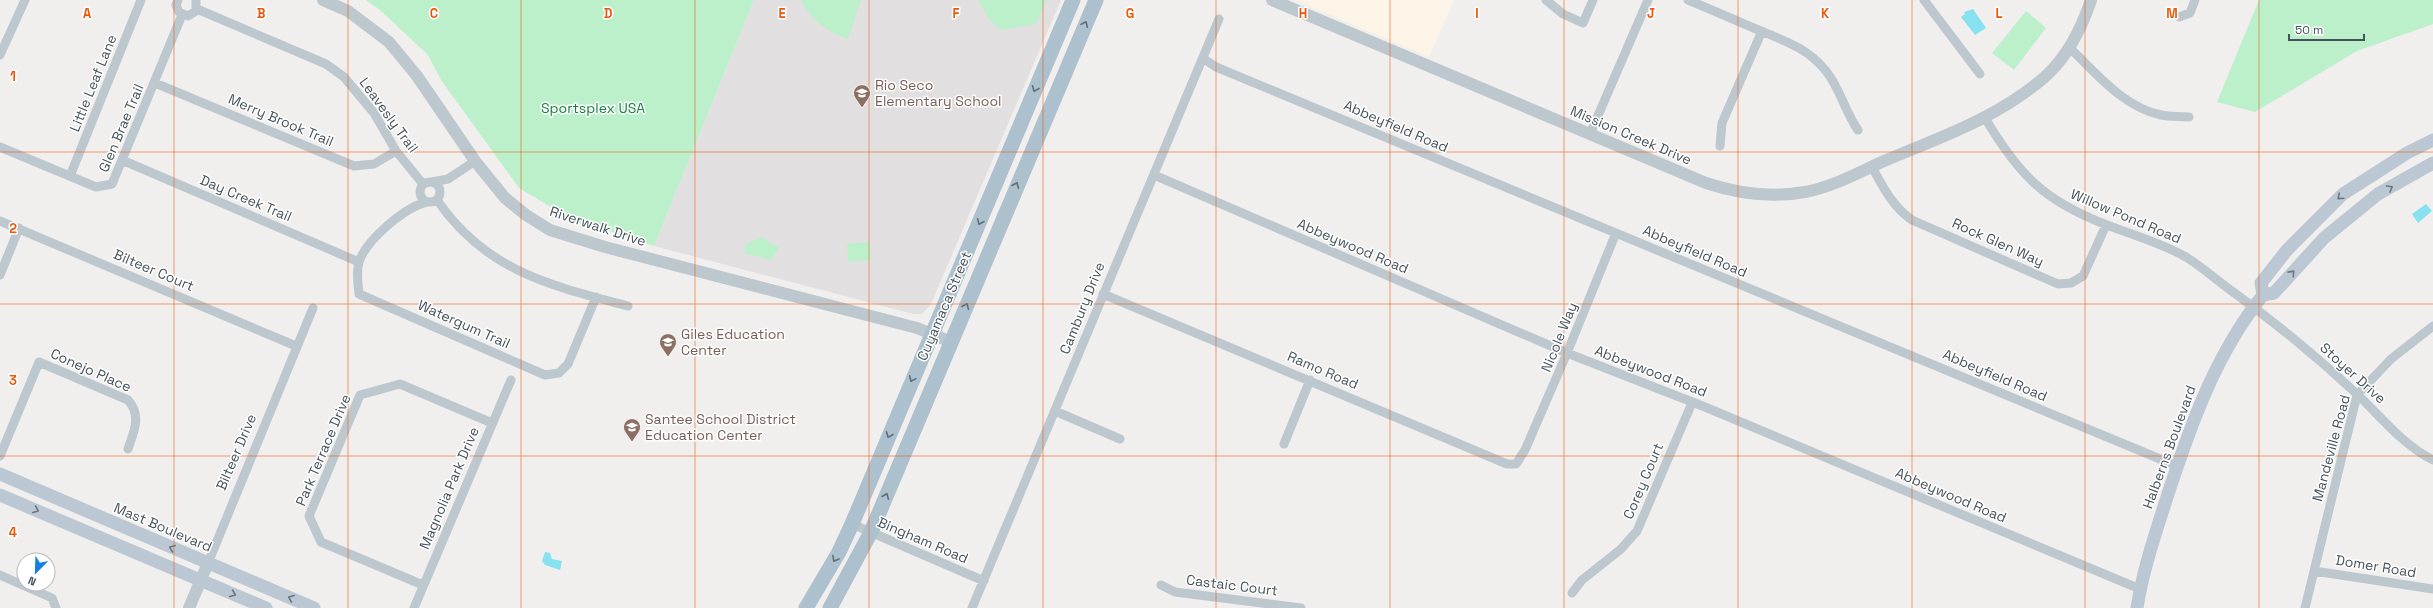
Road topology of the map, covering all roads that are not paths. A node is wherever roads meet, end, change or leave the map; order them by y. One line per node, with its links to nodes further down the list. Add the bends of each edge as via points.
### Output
1 (25, 0): 22 (street)
2 (141, 0): 40 (street, Little Leaf Lane)
3 (323, 0): 36 (street, Riverwalk Drive, via 348,11 389,42 417,76)
4 (1073, 0): 21 (main road, Cuyamaca Street)
5 (1096, 0): 24 (main road, Cuyamaca Street, one-way to 5)
6 (1272, 0): 30 (street, Mission Creek Drive)
7 (1546, 0): 8 (street, via 1563,14 1583,23)
8 (1593, 0)
9 (1648, 0): 30 (street)
10 (1688, 0): 19 (street)
11 (1924, 0): 25 (street)
12 (2091, 0): 20 (street, Mission Creek Drive, via 2083,23)
13 (2195, 0): 17 (street, via 2190,13)
14 (176, 1): 16 (street, via 177,9)
15 (196, 5): 16 (street, via 191,15); 34 (street, Leavesly Trail, via 326,64 344,77 374,113)
16 (182, 15): 26 (street, Glen Brae Trail)
17 (2179, 17)
18 (1219, 19): 23 (street, Cambury Drive)
19 (1762, 31): 29 (street, via 1800,47 1814,57 1827,72); 32 (street, via 1722,123)
20 (2069, 47): 27 (street, via 2128,100 2161,115); 28 (street, Mission Creek Drive, via 2047,74 2016,100)
21 (1050, 53): 24 (main road); 59 (main road, Cuyamaca Street, one-way to 59)
22 (0, 55)
23 (1204, 59): 39 (street, Cambury Drive); 49 (street, Abbeyfield Road, via 1222,69)
24 (1068, 62): 60 (main road, Cuyamaca Street, one-way to 24)
25 (1980, 74)
26 (155, 83): 34 (street, Merry Brook Trail, via 354,166 374,164); 35 (street, Glen Brae Trail)
27 (2189, 117)
28 (1985, 118): 38 (street, Mission Creek Drive); 47 (street, Willow Pond Road, via 2005,152 2033,183 2066,206)
29 (1858, 130)
30 (1590, 134): 38 (street, Mission Creek Drive, via 1706,184 1754,194 1788,194 1816,189)
31 (2433, 140): 53 (main road, one-way to 53, via 2407,153 2343,194 2287,250 2261,283)
32 (1720, 146)
33 (0, 147): 40 (street, Glen Brae Trail)
34 (396, 151): 42 (street, Leavesly Trail)
35 (122, 160): 40 (street, Glen Brae Trail, via 112,184 96,187); 50 (street, Day Creek Trail)
36 (475, 161): 41 (street); 59 (street, Riverwalk Drive, via 505,198 550,230)
37 (2433, 163): 53 (main road, one-way to 37, via 2274,294 2324,238 2378,194)
38 (1872, 167): 47 (street, Rock Glen Way, via 1891,200 1912,220 2058,284 2071,283 2084,276)
39 (1154, 175): 52 (street, Cambury Drive); 62 (street, Abbeywood Road)
40 (70, 176)
41 (448, 179): 42 (street); 43 (street)
42 (425, 186): 43 (street, via 439,187); 44 (street, via 422,198); 45 (street)
43 (438, 197): 44 (street); 54 (street, via 450,218 492,257 526,275)
44 (427, 202): 45 (street)
45 (415, 205): 50 (street, via 374,238)
46 (0, 221): 48 (street, Bilteer Court)
47 (2106, 225): 56 (street, Willow Pond Road, via 2185,257)
48 (19, 228): 51 (street); 61 (street, Bilteer Court)
49 (1616, 233): 62 (street, Nicole Way); 75 (street, Abbeyfield Road)
50 (359, 262): 54 (street, Watergum Trail, via 359,294 545,375 559,373 568,364)
51 (0, 275)
52 (1103, 294): 64 (street, Ramo Road); 67 (street, Cambury Drive)
53 (2263, 295): 56 (main road, Halberns Boulevard)
54 (596, 298): 55 (street)
55 (628, 306)
56 (2254, 306): 65 (street, Stoyer Drive); 75 (main road, Halberns Boulevard, via 2206,389)
57 (312, 308): 61 (street, Bilteer Drive)
58 (2433, 326): 65 (street, Mandeville Road, via 2391,359)
59 (932, 334): 60 (street, Riverwalk Drive); 78 (main road, Cuyamaca Street, one-way to 78)
60 (951, 342): 79 (main road, Cuyamaca Street, one-way to 60)
61 (296, 346): 80 (street, Bilteer Drive)
62 (1568, 353): 66 (street, Abbeywood Road); 72 (street, Nicole Way)
63 (511, 380): 68 (street, Magnolia Park Drive)
64 (1310, 380): 70 (street); 72 (street, Ramo Road, via 1507,464 1516,464)
65 (2358, 395): 74 (street, Stoyer Drive, via 2410,446); 81 (street, Mandeville Road)
66 (1692, 403): 87 (street, Abbeywood Road); 89 (street, Corey Court, via 1637,532 1621,549 1582,580)
67 (1055, 411): 69 (street); 84 (street, Cambury Drive)
68 (492, 423): 85 (street, Magnolia Park Drive); 85 (street, Park Terrace Drive, via 400,384 360,395 309,516 321,542)
69 (1120, 439)
70 (1284, 444)
71 (128, 449): 73 (street, Conejo Place, via 137,421 135,410 128,400 39,362)
72 (1525, 450)
73 (0, 456)
74 (2433, 460)
75 (2177, 466): 87 (main road, Halberns Boulevard, via 2149,552)
76 (0, 474): 80 (main road, Mast Boulevard, one-way to 76)
77 (0, 494): 83 (main road, one-way to 83)
78 (852, 524): 79 (street, Bingham Road); 96 (main road, Cuyamaca Street, one-way to 96, via 839,552)
79 (870, 532): 84 (street, Bingham Road); 97 (main road, Cuyamaca Street)
80 (208, 563): 83 (street, Bilteer Drive); 94 (main road, Mast Boulevard, one-way to 80)
81 (2314, 570): 88 (street, Domer Road); 101 (street, Mandeville Road)
82 (0, 576): 91 (street, via 52,598)
83 (201, 580): 92 (street, Bilteer Drive); 93 (main road, one-way to 93)
84 (984, 581): 98 (street, Cambury Drive)
85 (423, 585): 95 (street, Magnolia Park Drive)
86 (1161, 585): 90 (street, Castaic Court, via 1175,592)
87 (2140, 589): 100 (main road, Halberns Boulevard)
88 (2433, 589)
89 (1572, 593)
90 (1225, 604): 99 (street, Castaic Court)
91 (56, 608)
92 (189, 608)
93 (266, 608)
94 (314, 608)
95 (414, 608)
96 (806, 608)
97 (830, 608)
98 (972, 608)
99 (1301, 608)
100 (2137, 608)
101 (2305, 608)

